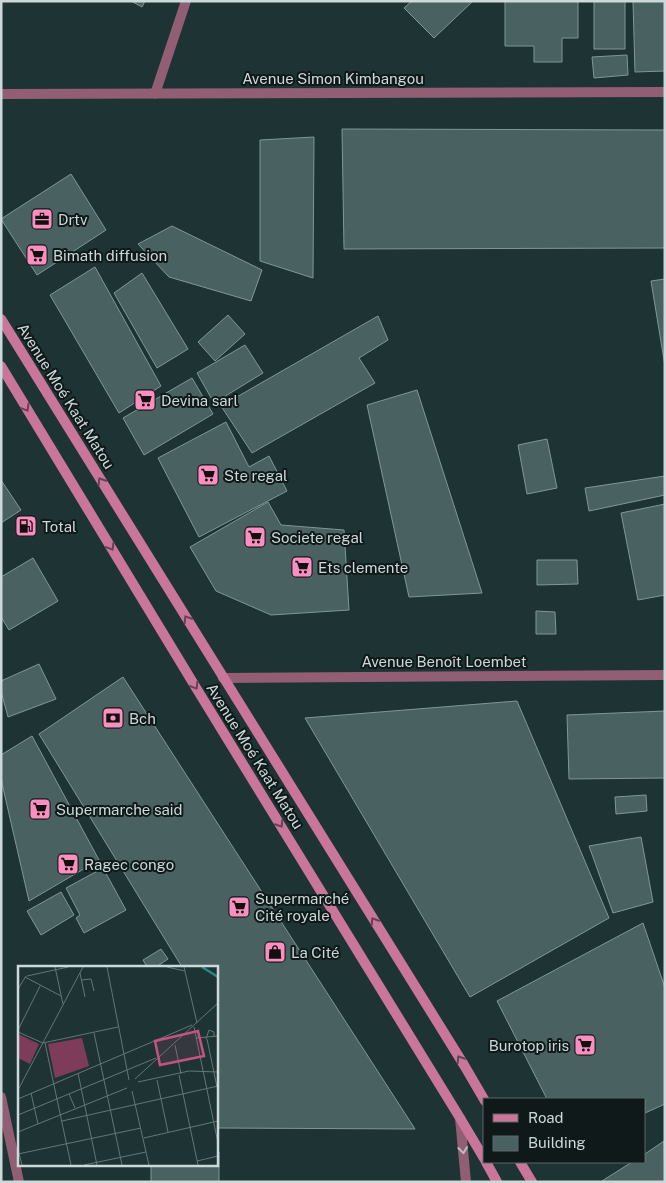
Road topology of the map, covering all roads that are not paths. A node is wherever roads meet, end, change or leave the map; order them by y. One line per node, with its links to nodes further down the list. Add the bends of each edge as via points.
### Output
1 (186, 1): 4 (street)
2 (665, 92): 4 (street, Avenue Simon Kimbangou)
3 (1, 94): 4 (street, Avenue Simon Kimbangou)
4 (155, 94)
5 (1, 319): 8 (main road, Avenue Moé Kaat Matou, one-way to 5)
6 (1, 366): 11 (main road, Avenue Moé Kaat Matou, one-way to 11)
7 (665, 675): 8 (street, Avenue Benoît Loembet)
8 (223, 678): 10 (main road, Avenue Moé Kaat Matou, one-way to 8)
9 (1, 1097): 15 (street)
10 (483, 1098)
11 (460, 1118): 12 (main road, Avenue Moé Kaat Matou); 16 (street, one-way to 16)
12 (483, 1158)
13 (486, 1163): 17 (main road, Avenue Moé Kaat Matou)
14 (521, 1163): 18 (main road)
15 (19, 1182)
16 (466, 1182)
17 (497, 1182)
18 (532, 1182)

